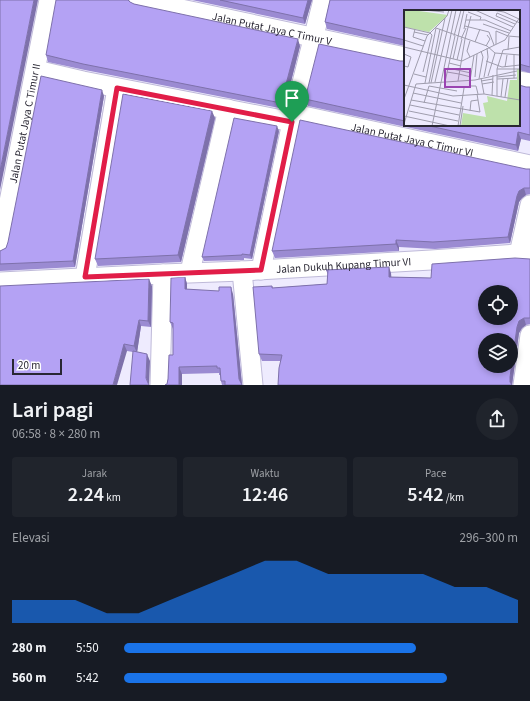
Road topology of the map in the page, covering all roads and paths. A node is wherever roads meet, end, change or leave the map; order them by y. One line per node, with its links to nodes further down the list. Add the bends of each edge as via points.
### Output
1 (50, 0): 6 (street, Jalan Putat Jaya C Timur II)
2 (139, 0): 4 (street, Jalan Putat Jaya C Timur V)
3 (323, 0): 4 (street)
4 (313, 39): 5 (street, Jalan Putat Jaya C Timur V); 11 (street)
5 (404, 58)
6 (36, 70): 9 (street, Jalan Putat Jaya C Timur VI); 14 (street, Jalan Putat Jaya C Timur II)
7 (520, 81): 8 (street)
8 (530, 83)
9 (117, 88): 10 (street, Jalan Putat Jaya C Timur VI); 19 (street)
10 (228, 109): 11 (street, Jalan Putat Jaya C Timur VI); 17 (street)
11 (293, 118): 12 (street, Jalan Putat Jaya C Timur VI); 16 (street)
12 (530, 165)
13 (530, 205): 15 (street)
14 (0, 247)
15 (524, 254): 16 (street, Jalan Dukuh Kupang Timur VI)
16 (252, 271): 17 (street, Jalan Dukuh Kupang Timur VI); 24 (street)
17 (190, 272): 18 (street, Jalan Dukuh Kupang Timur VI)
18 (163, 274): 19 (street, Jalan Dukuh Kupang Timur VI); 23 (street)
19 (85, 277): 20 (street, Jalan Dukuh Kupang Timur VI)
20 (0, 282)
21 (530, 336): 22 (street)
22 (529, 361): 25 (street)
23 (160, 385)
24 (253, 385)
25 (523, 385)

